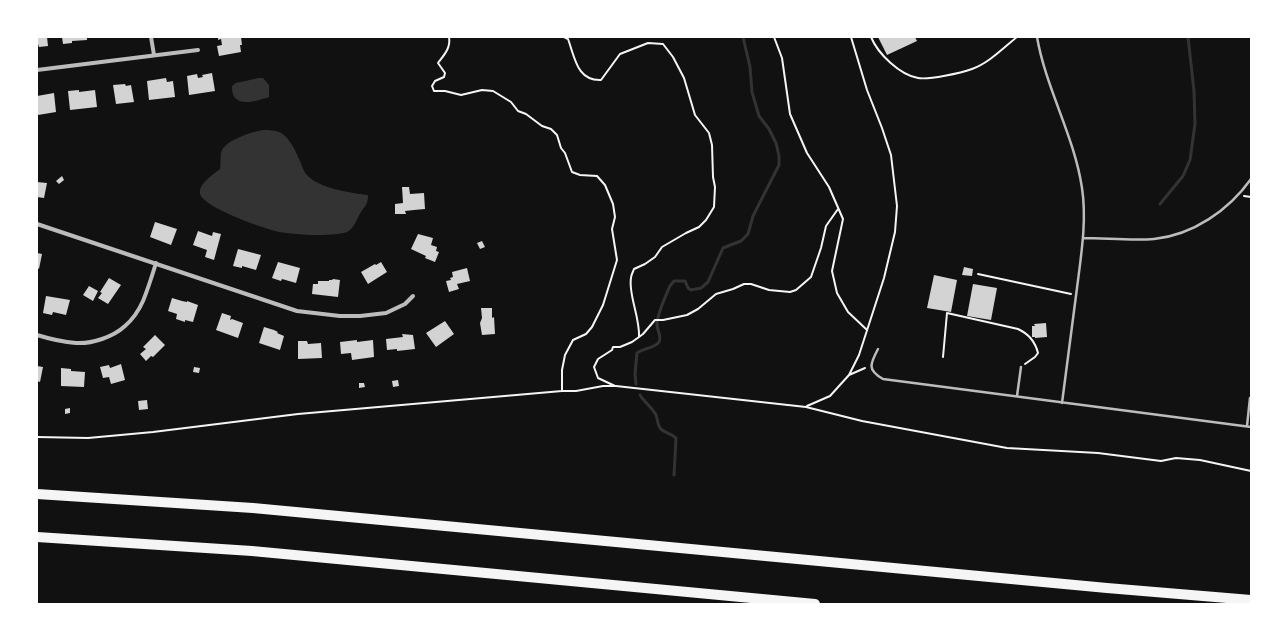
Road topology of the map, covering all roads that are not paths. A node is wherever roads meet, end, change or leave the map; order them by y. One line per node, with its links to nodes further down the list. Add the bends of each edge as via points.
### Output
1 (152, 37): 4 (street)
2 (1037, 37): 8 (lane, via 1049,83 1071,141 1078,168 1082,190)
3 (198, 50): 4 (street)
4 (154, 55): 5 (street)
5 (37, 70)
6 (1251, 179): 8 (lane, via 1239,195 1222,210 1201,223 1166,237)
7 (37, 224): 9 (street)
8 (1083, 238): 16 (lane)
9 (156, 263): 10 (street, via 271,303 297,311 324,315 360,316 386,313 405,304); 11 (street, via 136,314 125,326 109,336 92,342 78,343)
10 (413, 296)
11 (37, 335)
12 (878, 349): 14 (lane, via 874,356 872,371 882,379)
13 (1021, 367): 14 (lane)
14 (1017, 396): 16 (lane)
15 (1250, 398): 17 (lane)
16 (1062, 403): 17 (lane)
17 (1247, 426): 18 (lane)
18 (1251, 427)
19 (37, 494): 21 (highway, via 276,510)
20 (37, 536): 22 (highway, via 252,551)
21 (1251, 600)
22 (815, 604)

